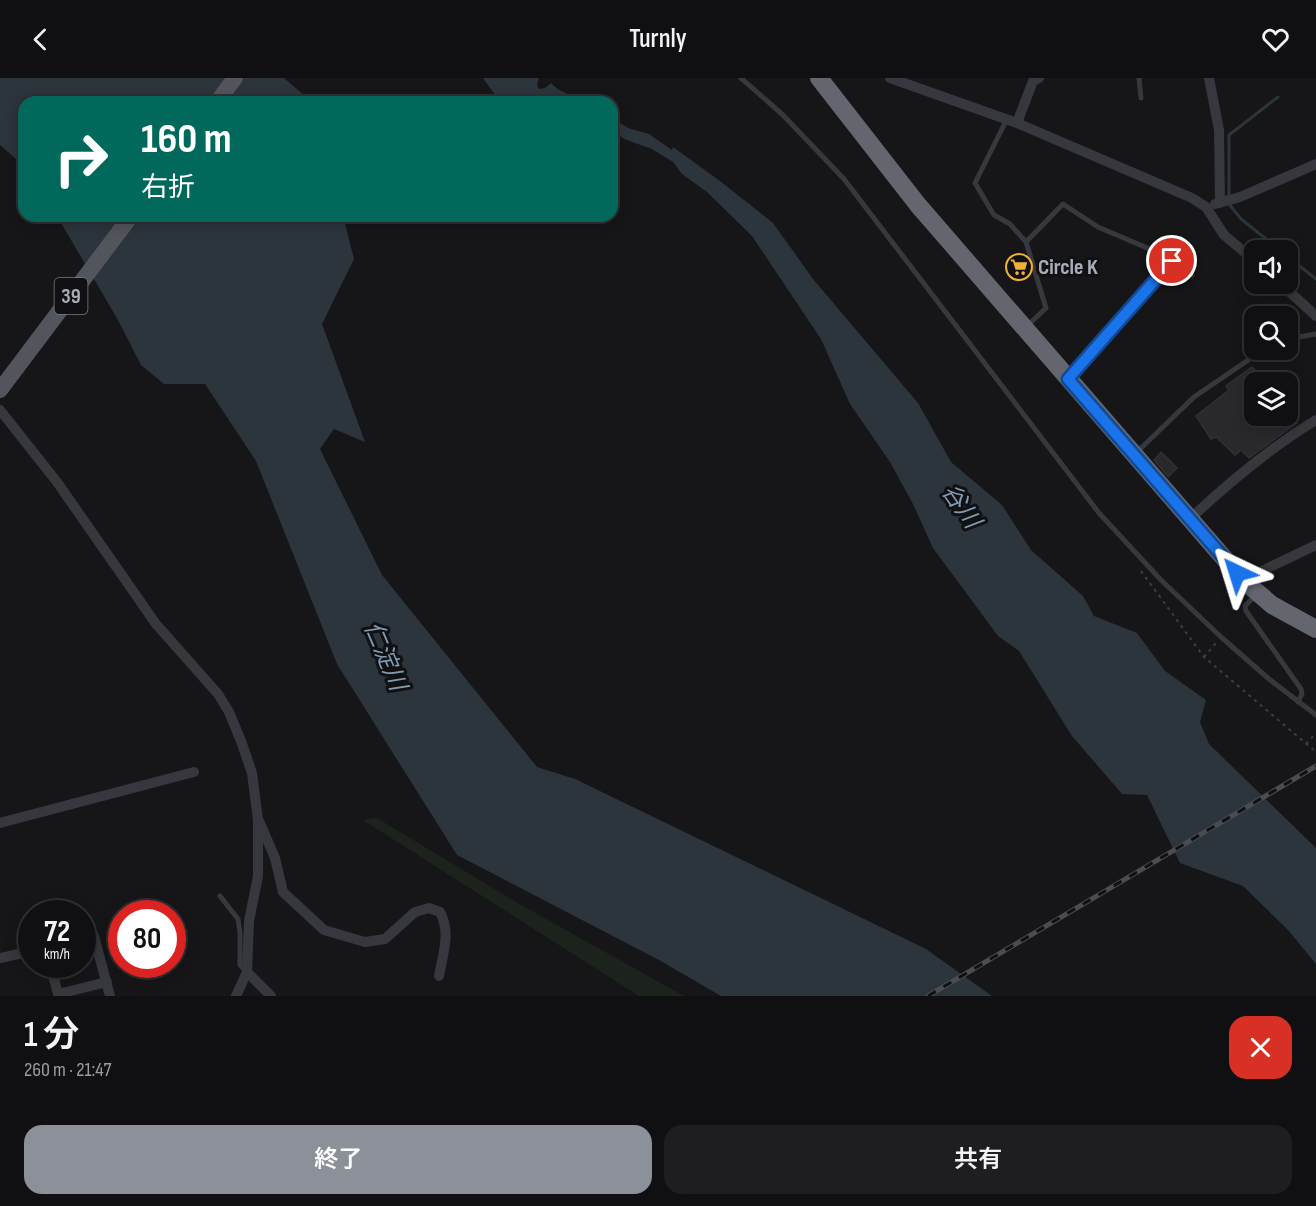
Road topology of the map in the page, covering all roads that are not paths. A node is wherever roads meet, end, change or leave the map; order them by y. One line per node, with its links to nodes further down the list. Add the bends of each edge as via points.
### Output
1 (236, 78): 8 (main road)
2 (741, 78): 35 (lane, via 783,115 844,180 1099,513 1221,637)
3 (819, 78): 21 (highway, via 918,205)
4 (891, 78): 10 (street)
5 (1038, 78): 10 (street)
6 (1139, 78): 9 (lane)
7 (1209, 78): 12 (street, via 1219,129)
8 (222, 96)
9 (1141, 98)
10 (1012, 121): 13 (street); 15 (lane, via 975,183 994,215 1010,224)
11 (1316, 164): 12 (street)
12 (1220, 203): 13 (street)
13 (1206, 207): 16 (street, via 1224,235)
14 (126, 222): 26 (main road, 39)
15 (1026, 242): 17 (lane, via 1063,204 1098,227); 21 (lane, via 1046,308)
16 (1244, 252)
17 (1172, 261): 18 (lane); 25 (lane)
18 (1192, 274)
19 (1292, 294): 20 (street)
20 (1316, 316)
21 (1024, 328): 25 (highway)
22 (1316, 334): 23 (lane)
23 (1298, 337)
24 (1248, 360): 29 (lane, via 1194,397)
25 (1068, 379): 29 (highway)
26 (0, 390)
27 (0, 410): 38 (street, via 57,482 156,624 218,694 252,773)
28 (1316, 420): 30 (street, via 1231,481)
29 (1134, 454): 30 (highway)
30 (1190, 519): 32 (highway)
31 (1316, 545): 32 (street)
32 (1243, 580): 33 (highway)
33 (1257, 594): 34 (highway); 35 (lane, via 1245,606 1246,611 1301,689)
34 (1316, 629)
35 (1298, 702): 36 (lane)
36 (1316, 715)
37 (194, 772): 39 (street)
38 (258, 820): 44 (street, via 258,876 249,921); 45 (street, via 275,858 283,892 324,930 365,942 386,939 415,912 429,908 440,912 446,923 446,939)
39 (0, 822)
40 (220, 896): 44 (lane, via 238,919 240,965)
41 (96, 943): 47 (street)
42 (18, 954): 43 (street)
43 (0, 958)
44 (247, 972): 49 (street); 50 (street)
45 (439, 976)
46 (54, 978): 47 (street, via 58,994)
47 (107, 982): 48 (street)
48 (110, 996)
49 (236, 996)
50 (271, 996)

